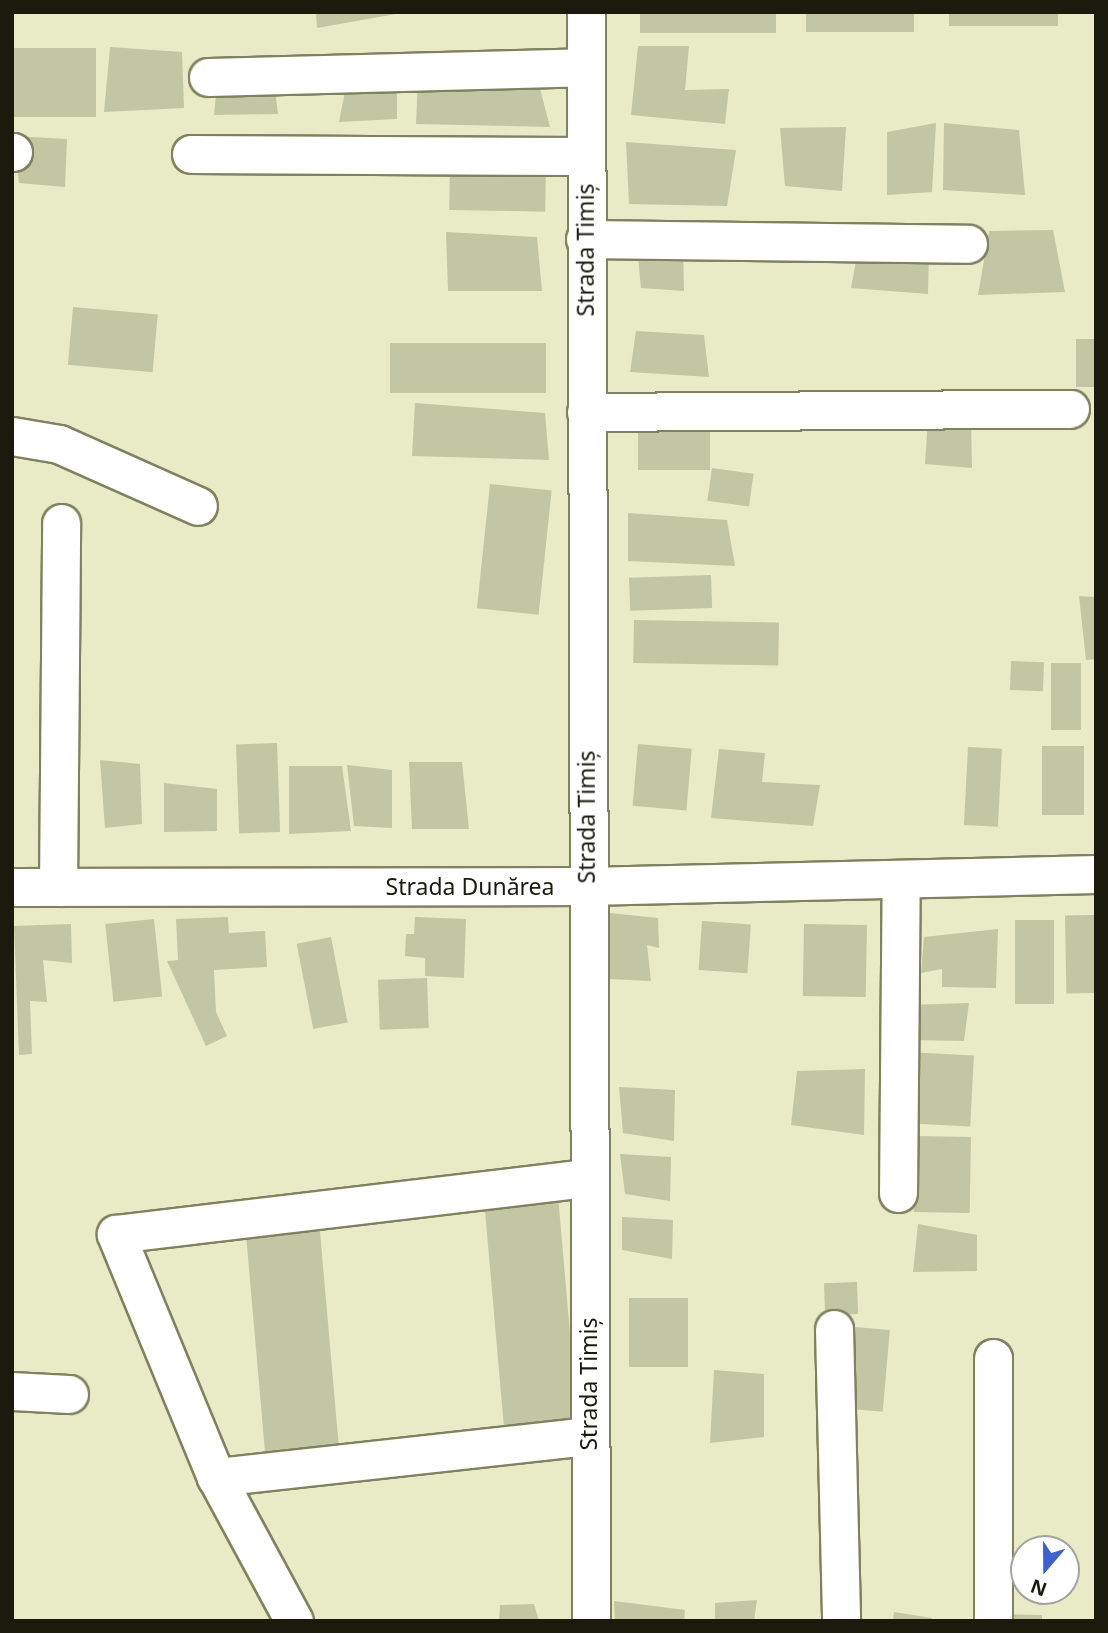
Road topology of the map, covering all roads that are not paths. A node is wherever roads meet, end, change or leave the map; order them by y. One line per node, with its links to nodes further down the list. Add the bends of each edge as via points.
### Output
1 (586, 12): 2 (street, Strada Timiș)
2 (585, 67): 3 (street); 5 (street, Strada Timiș)
3 (208, 77)
4 (191, 155): 5 (street)
5 (585, 156): 6 (street, Strada Timiș)
6 (585, 239): 7 (street); 9 (street, Strada Timiș)
7 (968, 244)
8 (1070, 409): 9 (street)
9 (586, 412): 15 (street, Strada Timiș)
10 (12, 436): 11 (street, via 59,444)
11 (198, 506)
12 (61, 523): 17 (street)
13 (1096, 874): 14 (street, Strada Dunărea)
14 (901, 879): 15 (street, Strada Dunărea); 19 (street)
15 (586, 886): 17 (street, Strada Dunărea); 18 (street, Strada Timiș)
16 (12, 887): 17 (street, Strada Dunărea)
17 (58, 887)
18 (588, 1178): 24 (street, Strada Timiș); 25 (street, via 116,1234)
19 (898, 1193)
20 (834, 1329): 28 (street)
21 (993, 1358): 29 (street)
22 (12, 1391): 23 (street)
23 (69, 1394)
24 (587, 1436): 25 (street); 27 (street, Strada Timiș)
25 (216, 1477): 26 (street)
26 (294, 1621)
27 (591, 1621)
28 (841, 1621)
29 (993, 1621)

